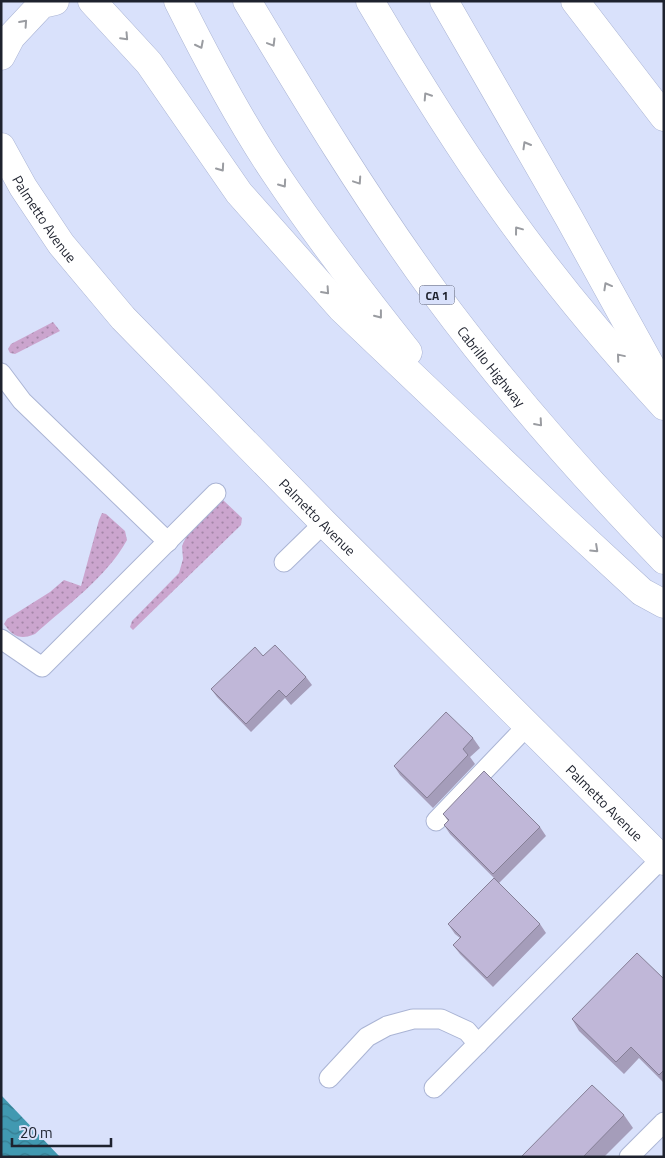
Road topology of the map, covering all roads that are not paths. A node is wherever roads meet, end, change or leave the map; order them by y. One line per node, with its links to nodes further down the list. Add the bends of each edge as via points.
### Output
1 (55, 1): 9 (main road, one-way to 1, via 11,37 42,4)
2 (69, 1): 8 (main road)
3 (178, 1): 16 (main road, one-way to 16, via 207,60 272,168 343,270 427,376)
4 (247, 1): 19 (main road, Cabrillo Highway / CA 1, one-way to 19, via 355,176 436,294 524,406)
5 (370, 1): 14 (main road, one-way to 5, via 592,324 503,210)
6 (444, 1): 13 (main road, one-way to 6)
7 (575, 1): 10 (main road)
8 (99, 8): 16 (main road, one-way to 16, via 149,63 239,193 335,301)
9 (1, 56)
10 (664, 117)
11 (1, 148): 17 (main road, Palmetto Avenue, via 61,244 123,318)
12 (1, 373): 18 (lane, via 22,401)
13 (664, 390)
14 (664, 406)
15 (216, 493): 18 (lane)
16 (564, 520): 21 (main road, one-way to 21, via 642,592)
17 (324, 523): 20 (lane); 23 (main road, Palmetto Avenue)
18 (168, 542): 22 (lane, via 42,667)
19 (664, 560)
20 (284, 562)
21 (664, 604)
22 (1, 639)
23 (527, 726): 24 (lane); 25 (main road, Palmetto Avenue)
24 (436, 821)
25 (662, 860): 26 (lane)
26 (478, 1044): 27 (lane, via 467,1031 441,1019 413,1019 387,1026 367,1037); 28 (lane)
27 (328, 1078)
28 (434, 1088)
29 (664, 1122): 30 (lane)
30 (629, 1157)

